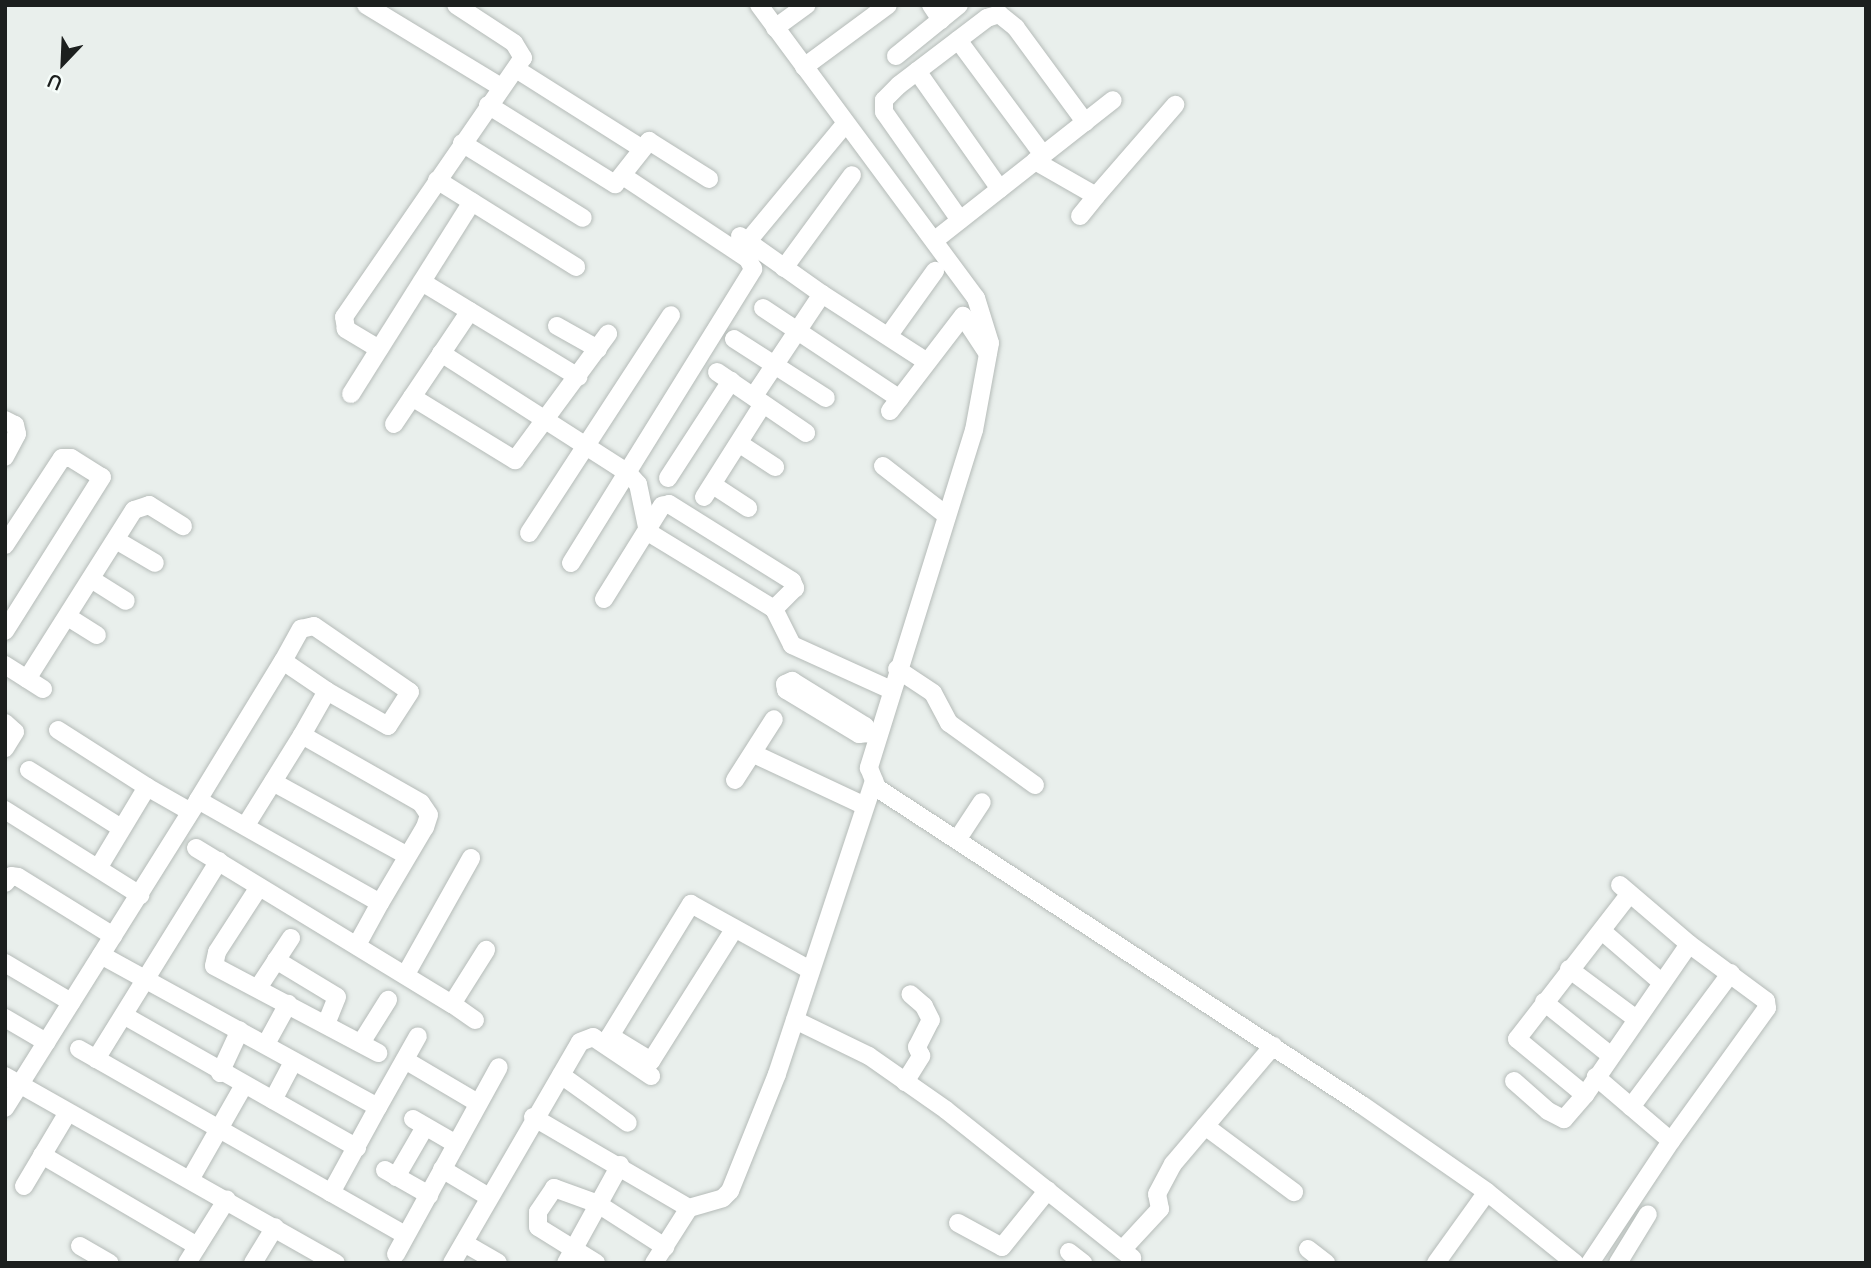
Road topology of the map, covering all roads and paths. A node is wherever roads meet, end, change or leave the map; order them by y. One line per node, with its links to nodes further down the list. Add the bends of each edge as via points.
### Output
1 (366, 5): 14 (street)
2 (456, 5): 12 (street, via 522,49 523,58)
3 (759, 5): 8 (street)
4 (807, 5): 8 (street)
5 (888, 5): 11 (street)
6 (960, 5): 7 (street)
7 (936, 12): 10 (street)
8 (775, 28): 11 (street)
9 (958, 40): 13 (street); 18 (street, via 993,15 1004,15); 22 (street)
10 (896, 56)
11 (804, 67): 19 (street)
12 (516, 69): 14 (street); 21 (street)
13 (917, 71): 27 (street); 32 (street, via 888,94 884,112)
14 (501, 87): 17 (street)
15 (1113, 100): 18 (street)
16 (1175, 105): 28 (street)
17 (488, 106): 20 (street); 24 (street, via 615,184)
18 (1085, 122): 22 (street)
19 (846, 123): 33 (street); 35 (street, via 744,238)
20 (462, 144): 26 (street); 31 (street)
21 (641, 148): 24 (street); 25 (street, via 649,141)
22 (1039, 158): 27 (street); 28 (street)
23 (852, 175): 35 (street)
24 (623, 176): 65 (street, via 753,264 703,357)
25 (709, 179)
26 (437, 180): 29 (street); 46 (street, via 342,322)
27 (1000, 189): 32 (street)
28 (1097, 196): 30 (street)
29 (472, 202): 34 (street); 37 (street)
30 (1080, 216)
31 (583, 218)
32 (960, 220): 33 (street)
33 (936, 240): 48 (street, via 976,298 990,343)
34 (576, 267)
35 (783, 268): 38 (street)
36 (935, 271): 44 (street)
37 (422, 282): 40 (street); 46 (street)
38 (822, 294): 43 (street); 44 (street)
39 (763, 308): 43 (street)
40 (470, 311): 47 (street); 51 (street)
41 (671, 315): 61 (street)
42 (557, 326): 51 (street, via 603,342)
43 (796, 331): 49 (street, via 895,405); 50 (street)
44 (889, 335): 49 (street)
45 (734, 338): 50 (street)
46 (379, 349): 52 (street)
47 (441, 353): 53 (street); 57 (street)
48 (988, 355): 49 (street, via 963,316); 68 (street, via 974,430)
49 (928, 362)
50 (773, 367): 54 (street); 55 (street)
51 (578, 377): 57 (street)
52 (351, 394)
53 (412, 397): 57 (street, via 510,460 520,457); 58 (street)
54 (826, 398)
55 (759, 400): 59 (street); 60 (street); 66 (street, via 724,376)
56 (5, 420): 62 (street, via 15,425 18,433)
57 (547, 422): 61 (street)
58 (394, 424)
59 (806, 433)
60 (740, 444): 64 (street); 67 (street, via 708,491)
61 (585, 445): 65 (street); 71 (street)
62 (5, 457)
63 (883, 466): 68 (street)
64 (775, 467)
65 (628, 472): 70 (street, via 638,484); 75 (street)
66 (668, 478)
67 (748, 508)
68 (946, 515): 85 (street)
69 (183, 526): 72 (street, via 149,505 140,505)
70 (648, 532): 77 (street); 79 (street); 79 (street, via 662,506 677,507 792,581 795,588)
71 (529, 533)
72 (116, 540): 74 (street); 76 (street)
73 (5, 545): 81 (street, via 62,458 71,458 102,477)
74 (155, 563)
75 (571, 563)
76 (91, 579): 78 (street); 80 (street)
77 (604, 599)
78 (126, 601)
79 (774, 609): 88 (street, via 792,645)
80 (68, 617): 82 (street); 86 (street)
81 (5, 631)
82 (97, 635)
83 (283, 661): 89 (street); 89 (street, via 301,629 314,626 410,692 388,726); 104 (street)
84 (5, 665): 86 (street)
85 (897, 669): 88 (street); 100 (street, via 933,693 949,723)
86 (27, 679): 87 (street)
87 (43, 689)
88 (891, 690): 98 (street, via 872,736 869,768)
89 (327, 691): 93 (street)
90 (774, 719): 95 (street)
91 (5, 723): 94 (street, via 15,732)
92 (58, 730): 101 (street)
93 (302, 735): 99 (street); 110 (street, via 421,803 429,815)
94 (5, 748)
95 (754, 754): 97 (street); 103 (street)
96 (29, 770): 107 (street)
97 (735, 780)
98 (874, 781): 103 (street); 108 (street, via 893,801)
99 (273, 782): 106 (street); 110 (street)
100 (1035, 785)
101 (147, 787): 104 (street); 107 (street)
102 (982, 802): 108 (street)
103 (863, 805): 129 (street)
104 (193, 806): 106 (street); 116 (street)
105 (5, 810): 113 (street)
106 (246, 825): 117 (street)
107 (121, 828): 113 (street)
108 (957, 840): 152 (street)
109 (196, 848): 112 (street)
110 (406, 855): 117 (street)
111 (471, 858): 131 (street)
112 (219, 861): 115 (street); 132 (street)
113 (99, 867): 116 (street)
114 (5, 883): 120 (street, via 11,876 18,877)
115 (259, 887): 122 (street); 134 (street, via 213,962 219,970)
116 (140, 895): 120 (street)
117 (380, 902): 122 (street)
118 (733, 931): 118 (street, via 651,1061 610,1036 691,904); 129 (street)
119 (1602, 931): 123 (street, via 1624,891); 128 (street); 133 (street)
120 (113, 936): 125 (street)
121 (291, 937): 126 (street)
122 (358, 943): 131 (street)
123 (1689, 944): 130 (street); 133 (street)
124 (485, 950): 140 (street)
125 (101, 955): 132 (street); 137 (street)
126 (276, 960): 134 (street); 146 (street, via 337,997)
127 (5, 963): 137 (street)
128 (1569, 969): 138 (street); 143 (street)
129 (810, 970): 145 (street)
130 (1731, 973): 172 (street); 179 (street, via 1766,1000 1767,1007)
131 (407, 974): 140 (street)
132 (149, 979): 141 (street); 147 (street)
133 (1661, 982): 143 (street)
134 (258, 988): 139 (street)
135 (910, 994): 165 (street, via 931,1015 917,1047 921,1056)
136 (388, 1000): 150 (street)
137 (71, 1002): 149 (street)
138 (1544, 1002): 155 (street); 168 (street, via 1517,1039)
139 (288, 1004): 146 (street); 151 (street)
140 (452, 1004): 144 (street)
141 (125, 1016): 156 (street); 160 (street)
142 (5, 1018): 149 (street)
143 (1635, 1018): 155 (street)
144 (475, 1020)
145 (795, 1020): 165 (street, via 869,1056); 195 (street, via 730,1191 723,1198)
146 (326, 1024): 150 (street)
147 (240, 1030): 151 (street); 160 (street)
148 (418, 1035): 157 (street)
149 (46, 1042): 164 (street)
150 (361, 1043): 154 (street)
151 (266, 1044): 158 (street)
152 (1273, 1046): 177 (street); 189 (street)
153 (79, 1049): 156 (street)
154 (378, 1053)
155 (1610, 1055): 163 (street)
156 (96, 1059): 178 (street)
157 (405, 1060): 170 (street); 171 (street)
158 (293, 1062): 169 (street); 171 (street)
159 (499, 1067): 170 (street)
160 (220, 1073): 167 (street)
161 (561, 1075): 162 (street, via 580,1042 593,1037); 175 (street); 176 (street)
162 (652, 1076)
163 (1596, 1077): 168 (street); 172 (street)
164 (13, 1080): 173 (street); 174 (street)
165 (905, 1082): 187 (street)
166 (1514, 1082): 168 (street, via 1564,1119)
167 (244, 1085): 169 (street); 178 (street)
168 (1585, 1095)
169 (273, 1100): 181 (street)
170 (478, 1102): 180 (street)
171 (378, 1107): 181 (street)
172 (1631, 1107): 179 (street)
173 (5, 1108)
174 (67, 1114): 182 (street); 185 (street)
175 (533, 1117): 183 (street); 192 (street)
176 (628, 1123)
177 (1205, 1126): 188 (street); 207 (street, via 1161,1182 1160,1209)
178 (218, 1130): 185 (street); 190 (street)
179 (1671, 1141): 219 (street)
180 (456, 1144): 184 (street); 191 (street, via 419,1123 391,1174)
181 (357, 1148): 190 (street)
182 (42, 1155): 186 (street); 202 (street)
183 (620, 1165): 194 (street); 195 (street)
184 (442, 1169): 191 (street); 192 (street)
185 (191, 1178): 193 (street)
186 (24, 1186)
187 (1048, 1190): 197 (street, via 1002,1247); 207 (street)
188 (1294, 1192)
189 (1487, 1192): 217 (street); 218 (street)
190 (331, 1193): 199 (street)
191 (429, 1195): 199 (street)
192 (489, 1197): 200 (street)
193 (227, 1199): 198 (street); 202 (street)
194 (597, 1204): 203 (street); 206 (street); 206 (street, via 554,1188 538,1212 538,1227)
195 (689, 1208): 203 (street)
196 (1648, 1214): 220 (street)
197 (958, 1223)
198 (275, 1227): 208 (street); 211 (street)
199 (405, 1235): 205 (street)
200 (464, 1243): 212 (street); 213 (street)
201 (80, 1246): 209 (street)
202 (197, 1246): 210 (street)
203 (664, 1247): 215 (street)
204 (1308, 1249): 216 (street)
205 (397, 1254)
206 (569, 1256): 214 (street)
207 (1125, 1256)
208 (329, 1261)
209 (109, 1263)
210 (187, 1263)
211 (253, 1263)
212 (452, 1263)
213 (498, 1263)
214 (596, 1263)
215 (654, 1263)
216 (1326, 1263)
217 (1436, 1263)
218 (1575, 1263)
219 (1590, 1263)
220 (1618, 1263)

